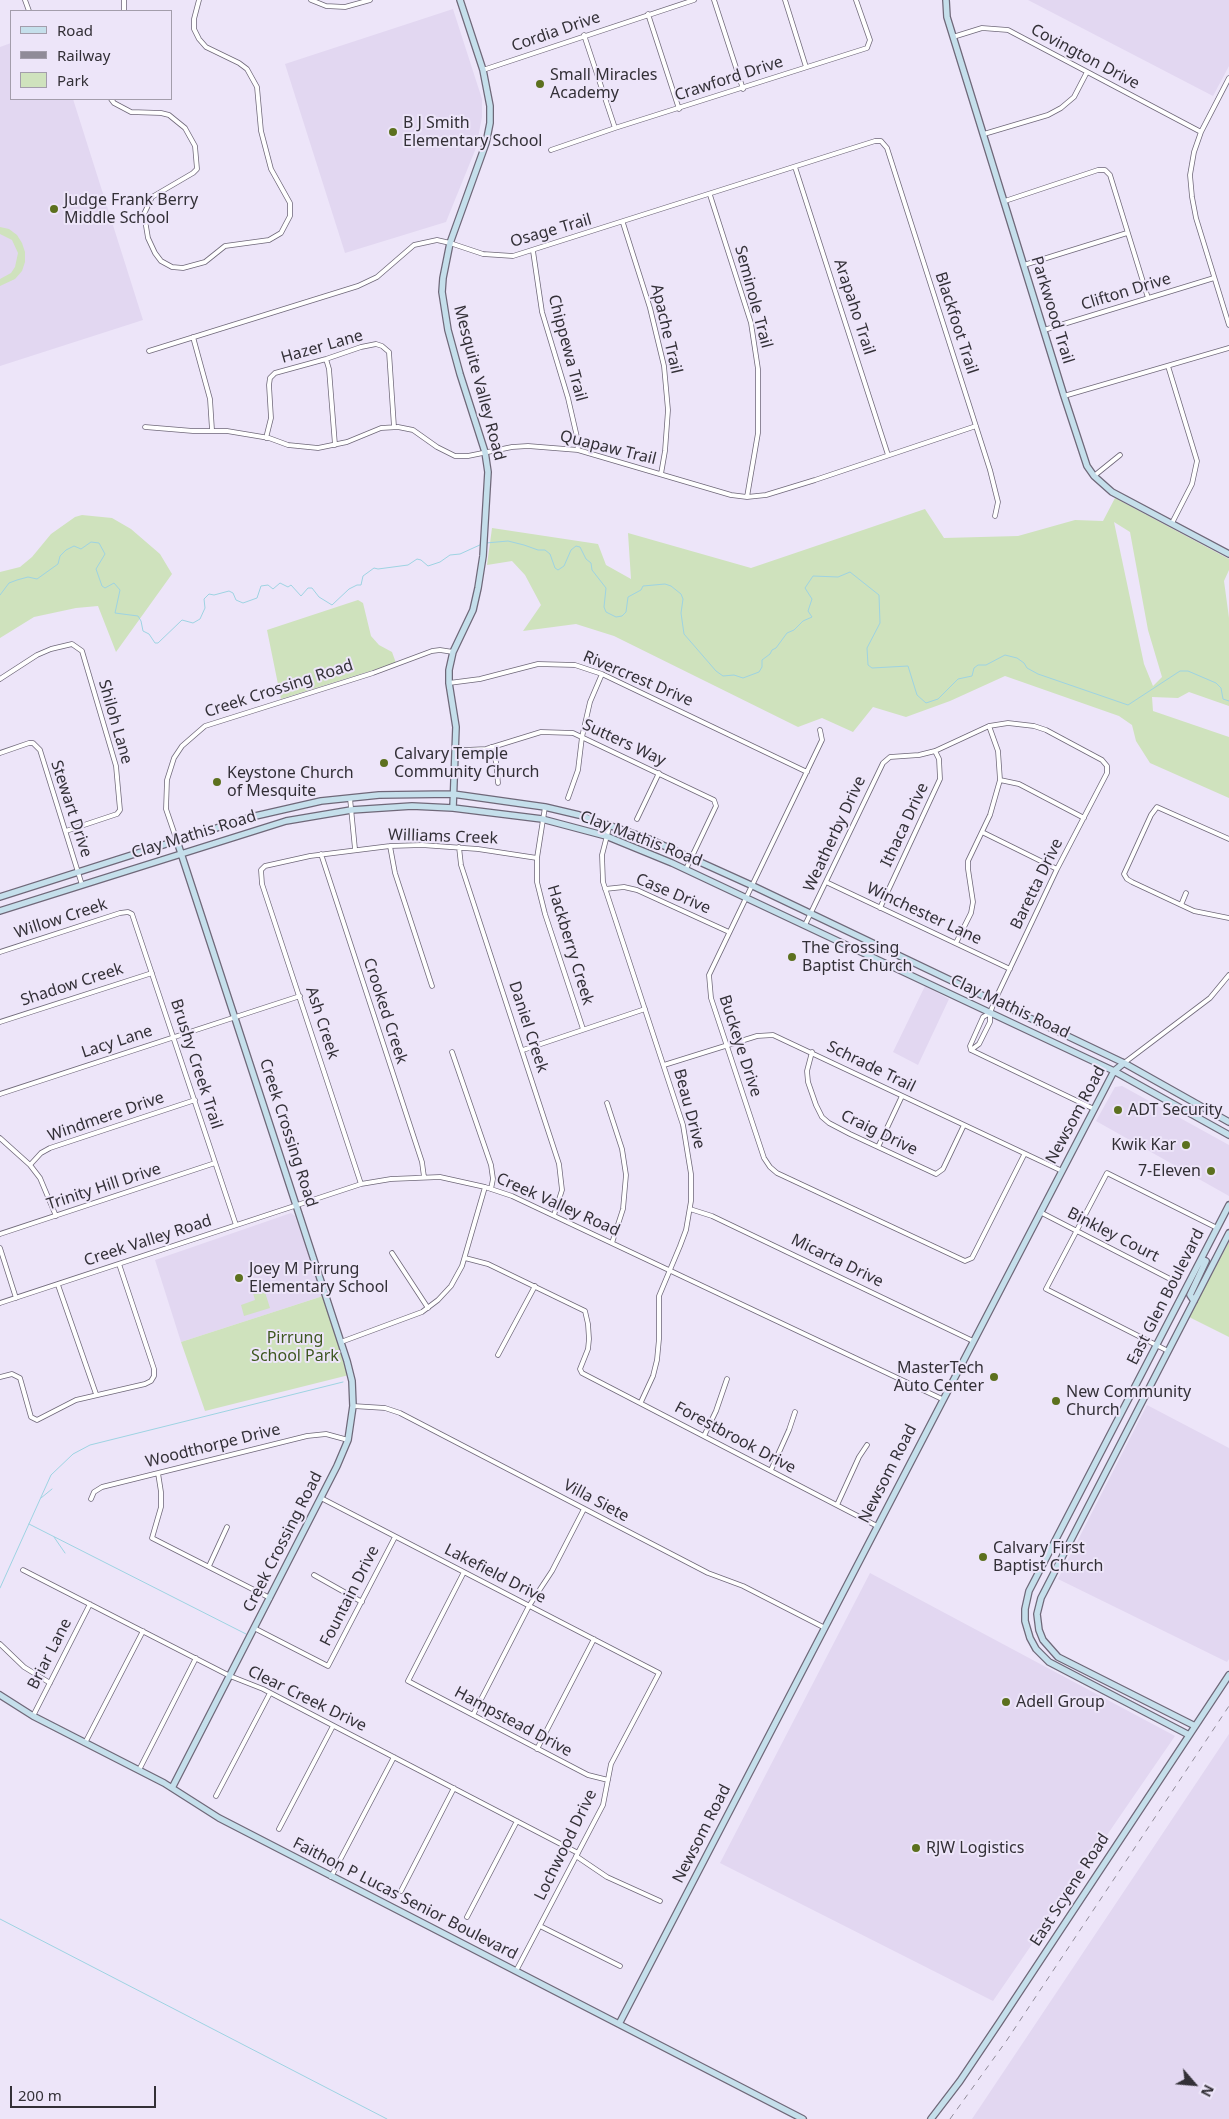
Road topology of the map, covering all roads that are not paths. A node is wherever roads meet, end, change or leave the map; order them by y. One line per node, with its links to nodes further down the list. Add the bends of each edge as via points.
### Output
1 (199, 0): 18 (street, via 194,30 199,39 206,47 240,63 257,87 261,131 271,169 290,203 290,216 281,233 270,240 225,246 205,262 183,268 161,261 148,238 144,214 152,197 197,169 194,146 185,128 170,115 131,112)
2 (311, 0): 3 (street, via 326,6 345,7)
3 (370, 0)
4 (460, 0): 14 (street, Mesquite Valley Road)
5 (691, 0): 10 (street, Cordia Drive)
6 (714, 0): 17 (street)
7 (785, 0): 13 (street)
8 (856, 0): 13 (street, Crawford Drive, via 870,40 867,48)
9 (946, 0): 12 (street, Parkwood Trail)
10 (648, 14): 11 (street, Cordia Drive); 19 (street)
11 (584, 35): 14 (street, Cordia Drive); 20 (street)
12 (953, 37): 15 (street, Covington Drive, via 982,28 1002,29); 22 (street, Parkwood Trail)
13 (806, 67): 17 (street, Crawford Drive)
14 (483, 70): 30 (street, Mesquite Valley Road, via 490,106 487,136)
15 (1088, 72): 21 (street, Covington Drive); 22 (street, via 1074,96 1061,108)
16 (1229, 78): 21 (street)
17 (743, 89): 19 (street, Crawford Drive)
18 (111, 100)
19 (678, 109): 20 (street, Crawford Drive)
20 (616, 128): 24 (street, Crawford Drive)
21 (1201, 132): 33 (street, via 1190,175 1192,198)
22 (984, 134): 27 (street, Parkwood Trail)
23 (882, 141): 25 (street, Osage Trail); 43 (street, Blackfoot Trail, via 887,148)
24 (551, 150)
25 (795, 168): 26 (street, Osage Trail); 51 (street, Arapaho Trail)
26 (710, 195): 28 (street, Osage Trail); 55 (street, Seminole Trail, via 751,323 758,369 758,433)
27 (1005, 200): 29 (street, via 1105,170 1110,175); 32 (street, Parkwood Trail)
28 (623, 223): 31 (street, Osage Trail); 53 (street, Apache Trail, via 650,308 664,366 668,410)
29 (1127, 233): 32 (street); 34 (street)
30 (450, 243): 31 (street, Osage Trail, via 494,256); 37 (street, Osage Trail, via 437,240 414,244 377,277 358,286); 50 (street, Mesquite Valley Road, via 443,278 445,316)
31 (533, 251): 49 (street, Chippewa Trail, via 542,312 568,398)
32 (1024, 265): 36 (street, Parkwood Trail)
33 (1214, 278): 34 (street, Clifton Drive); 35 (street)
34 (1148, 298): 36 (street, Clifton Drive)
35 (1229, 325)
36 (1044, 330): 42 (street, Parkwood Trail)
37 (193, 337): 39 (street, Osage Trail); 46 (street, via 210,399)
38 (1229, 348): 41 (street)
39 (149, 351)
40 (326, 359): 45 (street, Hazer Lane, via 376,344 389,352); 47 (street, Hazer Lane, via 275,373 270,378 271,418); 48 (street)
41 (1168, 366): 42 (street); 57 (street, via 1197,461 1192,484)
42 (1064, 396): 54 (street, Parkwood Trail, via 1083,455)
43 (976, 426): 51 (street, Quapaw Trail); 56 (street, Blackfoot Trail, via 998,502)
44 (144, 427): 46 (street, Quapaw Trail)
45 (394, 427): 48 (street, Quapaw Trail, via 381,428); 50 (street, Quapaw Trail, via 413,430 455,456)
46 (212, 430): 47 (street, Quapaw Trail)
47 (266, 438): 48 (street, Quapaw Trail, via 288,445 318,448)
48 (335, 445)
49 (578, 450): 50 (street, Quapaw Trail, via 528,446); 53 (street, Quapaw Trail)
50 (485, 452): 59 (street, Mesquite Valley Road, via 488,479 483,556 473,610)
51 (888, 455): 55 (street, Quapaw Trail, via 766,495)
52 (1120, 455): 54 (street)
53 (661, 474): 55 (street, Quapaw Trail, via 731,495)
54 (1094, 476): 57 (street, Parkwood Trail, via 1112,492)
55 (747, 496)
56 (995, 516)
57 (1172, 524): 58 (street, Parkwood Trail)
58 (1229, 554)
59 (453, 652): 62 (street, Mesquite Valley Road); 88 (street, Creek Crossing Road, via 432,651 204,726 182,746 167,780 166,809)
60 (602, 674): 62 (street, Rivercrest Drive, via 575,665 538,664 480,679); 65 (street, via 590,702); 70 (street, Rivercrest Drive)
61 (0, 678): 84 (street, Shiloh Lane, via 51,649 65,645 76,646 82,651 116,766 120,807 117,814)
62 (449, 683): 67 (street, Mesquite Valley Road)
63 (989, 726): 68 (street); 72 (street, via 998,751); 80 (street, Baretta Drive, via 1008,723 1034,726 1102,760 1107,766 1107,773)
64 (820, 730): 70 (street, Buckeye Drive, via 822,740)
65 (582, 737): 66 (street, Sutters Way, via 564,731 541,732); 71 (street, Sutters Way); 76 (street, via 578,770)
66 (491, 747): 67 (street, Sutters Way, via 474,750); 73 (street)
67 (456, 748): 74 (street, Mesquite Valley Road)
68 (935, 751): 100 (street, Weatherby Drive, via 890,757 883,763); 108 (street, Ithaca Drive, via 939,759 940,779)
69 (0, 753): 84 (street, Stewart Drive, via 29,743 40,750)
70 (807, 772): 102 (street, Buckeye Drive)
71 (659, 773): 82 (street); 95 (street, Sutters Way, via 717,804)
72 (1000, 780): 80 (street, via 1019,784); 85 (street)
73 (498, 783)
74 (454, 794): 75 (street, Clay Mathis Road); 77 (street, Clay Mathis Road); 78 (street, Mesquite Valley Road)
75 (350, 798): 79 (street); 88 (street, Clay Mathis Road, via 270,812)
76 (568, 798)
77 (545, 807): 81 (street, Hackberry Creek); 83 (street, Clay Mathis Road)
78 (453, 808): 79 (street, Clay Mathis Road, via 412,806); 81 (street, Clay Mathis Road)
79 (351, 810): 91 (street); 92 (street, Clay Mathis Road, via 286,821)
80 (1084, 818): 97 (street, Baretta Drive)
81 (542, 819): 86 (street, Clay Mathis Road); 94 (street, Hackberry Creek)
82 (637, 819)
83 (610, 824): 86 (street, Beau Drive); 95 (street, Clay Mathis Road)
84 (66, 831): 99 (street, Stewart Drive)
85 (982, 832): 97 (street); 115 (street, via 968,861 973,894 971,913)
86 (606, 836): 96 (street, Clay Mathis Road); 103 (street, Beau Drive, via 601,863)
87 (1229, 839): 107 (street, via 1156,807 1124,874 1132,882)
88 (177, 841): 92 (street, Creek Crossing Road); 99 (street, Clay Mathis Road)
89 (390, 846): 90 (street, Williams Creek); 91 (street, Williams Creek); 122 (street, via 395,873)
90 (459, 847): 94 (street, Williams Creek); 134 (street, Daniel Creek, via 461,865)
91 (355, 849): 93 (street, Williams Creek)
92 (182, 853): 101 (street, Clay Mathis Road); 127 (street, Creek Crossing Road)
93 (321, 854): 98 (street, Williams Creek, via 265,866); 155 (street, Crooked Creek, via 422,1162)
94 (537, 858): 129 (street, Hackberry Creek, via 540,897)
95 (692, 858): 96 (street); 102 (street, Clay Mathis Road)
96 (686, 869): 106 (street, Clay Mathis Road)
97 (1057, 869): 117 (street, Baretta Drive)
98 (261, 870): 123 (street, Ash Creek, via 262,884)
99 (78, 873): 101 (street, Stewart Drive); 105 (street, Clay Mathis Road)
100 (826, 882): 108 (street, Winchester Lane); 111 (street, Weatherby Drive)
101 (82, 884): 109 (street, Clay Mathis Road)
102 (753, 886): 106 (street, Buckeye Drive); 111 (street, Clay Mathis Road)
103 (605, 889): 114 (street, Case Drive, via 624,887 637,890); 125 (street, Beau Drive)
104 (1186, 893): 107 (street)
105 (0, 897)
106 (747, 897): 113 (street, Clay Mathis Road); 114 (street, Buckeye Drive)
107 (1180, 905): 112 (street)
108 (880, 908): 115 (street, Winchester Lane)
109 (0, 911)
110 (129, 912): 116 (street, Willow Creek); 118 (street, Brushy Creek Trail, via 135,919)
111 (812, 913): 113 (street, Weatherby Drive); 119 (street, Clay Mathis Road)
112 (1229, 918)
113 (805, 925): 121 (street, Clay Mathis Road)
114 (729, 932): 133 (street, Buckeye Drive, via 711,970 709,985)
115 (956, 943): 117 (street, Winchester Lane)
116 (0, 952)
117 (1010, 970): 124 (street, Baretta Drive)
118 (152, 973): 128 (street, Shadow Creek); 132 (street, Brushy Creek Trail)
119 (937, 973): 121 (street); 124 (street, Clay Mathis Road)
120 (1229, 976): 138 (street, Newsom Road, via 1210,998)
121 (931, 985): 126 (street, Clay Mathis Road)
122 (432, 986)
123 (300, 996): 127 (street, Lacy Lane); 156 (street, Ash Creek)
124 (996, 1000): 126 (street, Baretta Drive); 138 (street, Clay Mathis Road)
125 (645, 1009): 129 (street); 139 (street, Beau Drive)
126 (990, 1013): 130 (street, Baretta Drive, via 983,1017); 131 (street, Baretta Drive); 140 (street, Clay Mathis Road)
127 (235, 1017): 132 (street, Lacy Lane); 160 (street, Creek Crossing Road)
128 (0, 1022)
129 (583, 1029): 134 (street)
130 (976, 1031): 131 (street); 135 (street, Baretta Drive)
131 (984, 1034): 135 (street, Baretta Drive, via 978,1047)
132 (173, 1037): 141 (street, Lacy Lane); 143 (street, Brushy Creek Trail)
133 (726, 1045): 137 (street, Schrade Trail, via 768,1035); 139 (street, Schrade Trail); 151 (street, Buckeye Drive, via 762,1153 773,1170 959,1260 972,1258)
134 (522, 1050): 164 (street, Daniel Creek, via 561,1171 561,1196)
135 (971, 1050): 145 (street)
136 (452, 1052): 158 (street, via 490,1165)
137 (812, 1052): 142 (street, Schrade Trail); 150 (street, Craig Drive, via 808,1082 822,1117 838,1129)
138 (1124, 1063): 140 (street, Newsom Road); 146 (street, Clay Mathis Road)
139 (664, 1065): 161 (street, Beau Drive, via 688,1149 692,1184)
140 (1114, 1071): 145 (street, Newsom Road); 148 (street, Clay Mathis Road)
141 (0, 1094)
142 (902, 1096): 147 (street, Schrade Trail); 150 (street)
143 (194, 1100): 152 (street, Brushy Creek Trail); 153 (street, Windmere Drive, via 50,1148)
144 (607, 1103): 170 (street, via 622,1149 626,1175 623,1209)
145 (1094, 1109): 154 (street, Newsom Road)
146 (1229, 1122)
147 (964, 1124): 150 (street, Craig Drive, via 943,1169 938,1173); 151 (street, Schrade Trail)
148 (1229, 1135)
149 (0, 1138): 153 (street)
150 (878, 1148)
151 (1024, 1154): 154 (street, Schrade Trail)
152 (215, 1163): 163 (street, Trinity Hill Drive); 165 (street, Brushy Creek Trail)
153 (30, 1165): 163 (street, via 47,1190)
154 (1062, 1171): 162 (street, Newsom Road)
155 (424, 1177): 156 (street, Creek Valley Road); 157 (street, Creek Valley Road, via 448,1178)
156 (362, 1184): 160 (street, Creek Valley Road)
157 (485, 1187): 158 (street, Creek Valley Road); 173 (street)
158 (491, 1189): 164 (street, Creek Valley Road)
159 (1229, 1205): 166 (street, East Glen Boulevard)
160 (298, 1206): 165 (street, Creek Valley Road); 185 (street, Creek Crossing Road)
161 (690, 1209): 176 (street, Beau Drive, via 683,1238); 184 (street, Micarta Drive, via 712,1216)
162 (1040, 1212): 167 (street, Binkley Court); 184 (street, Newsom Road)
163 (56, 1216): 169 (street, Trinity Hill Drive)
164 (554, 1216): 170 (street, Creek Valley Road)
165 (236, 1225): 175 (street, Creek Valley Road)
166 (1217, 1228): 167 (street, via 1107,1173); 174 (street, East Glen Boulevard)
167 (1077, 1231): 177 (street, Binkley Court); 186 (street, via 1046,1289)
168 (1229, 1233): 181 (street, East Glen Boulevard)
169 (0, 1234)
170 (612, 1243): 176 (street, Creek Valley Road)
171 (0, 1248): 180 (street)
172 (392, 1253): 183 (street)
173 (465, 1258): 179 (street, via 482,1262); 183 (street, via 450,1286)
174 (1201, 1259): 181 (street, via 1206,1261 1190,1295); 186 (street, East Glen Boulevard)
175 (119, 1264): 178 (street, Creek Valley Road); 191 (street, via 154,1376 145,1384)
176 (670, 1269): 192 (street, Creek Valley Road); 193 (street, Beau Drive, via 658,1302 657,1360)
177 (1174, 1281)
178 (58, 1285): 180 (street, Creek Valley Road); 191 (street)
179 (535, 1286): 188 (street); 193 (street, Forestbrook Drive, via 586,1313 589,1339 581,1372)
180 (16, 1298): 182 (street, Creek Valley Road)
181 (1194, 1301): 187 (street, East Glen Boulevard)
182 (0, 1303)
183 (428, 1308): 185 (street, via 412,1317)
184 (973, 1340): 192 (street, Newsom Road)
185 (341, 1342): 194 (street, Creek Crossing Road, via 350,1372)
186 (1157, 1345): 187 (street); 199 (street, East Glen Boulevard)
187 (1168, 1351): 200 (street, East Glen Boulevard)
188 (498, 1355)
189 (0, 1377): 191 (street, via 12,1374 20,1378 31,1416 37,1420 69,1403)
190 (726, 1379): 196 (street)
191 (96, 1394)
192 (942, 1399): 207 (street, Newsom Road)
193 (640, 1402): 196 (street, Forestbrook Drive)
194 (353, 1406): 197 (street, Creek Crossing Road); 206 (street, Villa Siete, via 385,1408 400,1413)
195 (795, 1412): 201 (street)
196 (704, 1436): 201 (street, Forestbrook Drive)
197 (348, 1440): 202 (street, Woodthorpe Drive, via 326,1434 307,1436); 203 (street, Creek Crossing Road)
198 (867, 1446): 205 (street)
199 (1102, 1451): 200 (street); 214 (street, East Glen Boulevard)
200 (1113, 1457): 215 (street, East Glen Boulevard)
201 (771, 1470): 205 (street, Forestbrook Drive)
202 (158, 1472): 204 (street, Woodthorpe Drive, via 97,1488); 210 (street, via 161,1507 152,1538)
203 (321, 1498): 209 (street, Lakefield Drive); 216 (street, Creek Crossing Road)
204 (91, 1499)
205 (837, 1505): 207 (street, Forestbrook Drive)
206 (584, 1509): 219 (street, via 552,1571); 221 (street, Villa Siete)
207 (877, 1526): 221 (street, Newsom Road)
208 (228, 1527): 210 (street)
209 (395, 1537): 212 (street, Lakefield Drive); 217 (street, Fountain Drive)
210 (209, 1566): 216 (street)
211 (23, 1570): 218 (street, Clear Creek Drive)
212 (464, 1572): 219 (street, Lakefield Drive); 236 (street, Hampstead Drive, via 408,1681)
213 (314, 1575): 217 (street)
214 (1036, 1577): 215 (street); 224 (street, East Glen Boulevard, via 1025,1609)
215 (1049, 1583): 223 (street, East Glen Boulevard, via 1038,1608)
216 (270, 1598): 220 (street, Creek Crossing Road)
217 (362, 1602): 220 (street, Fountain Drive, via 328,1666)
218 (90, 1604): 222 (street, Clear Creek Drive); 232 (street, Briar Lane)
219 (529, 1606): 225 (street, Lakefield Drive); 236 (street)
220 (254, 1628): 230 (street, Creek Crossing Road)
221 (824, 1628): 259 (street, Newsom Road)
222 (143, 1631): 227 (street, Clear Creek Drive); 241 (street)
223 (1041, 1635): 224 (street); 231 (street, East Glen Boulevard, via 1058,1657)
224 (1030, 1638): 233 (street, East Glen Boulevard, via 1049,1662)
225 (594, 1639): 228 (street, Lakefield Drive); 242 (street)
226 (0, 1644): 232 (street, via 24,1668)
227 (196, 1658): 230 (street, Clear Creek Drive); 244 (street)
228 (659, 1673): 245 (street, Lochwood Drive, via 614,1758)
229 (1229, 1675): 239 (street, East Scyene Road)
230 (230, 1676): 234 (street, Clear Creek Drive); 246 (street, Creek Crossing Road)
231 (1101, 1679): 233 (street); 239 (street, East Glen Boulevard)
232 (50, 1683): 237 (street, Briar Lane)
233 (1096, 1687): 240 (street, East Glen Boulevard)
234 (270, 1693): 238 (street, Clear Creek Drive); 248 (street)
235 (0, 1695): 237 (street, Faithon P Lucas Senior Boulevard)
236 (472, 1714): 242 (street, Hampstead Drive)
237 (33, 1716): 241 (street, Faithon P Lucas Senior Boulevard)
238 (333, 1726): 243 (street, Clear Creek Drive); 250 (street)
239 (1195, 1726): 240 (street, East Scyene Road)
240 (1189, 1735): 261 (street, East Scyene Road, via 993,2032)
241 (85, 1743): 244 (street, Faithon P Lucas Senior Boulevard)
242 (537, 1748): 245 (street, Hampstead Drive, via 588,1775)
243 (394, 1757): 247 (street, Clear Creek Drive); 252 (street)
244 (139, 1770): 246 (street, Faithon P Lucas Senior Boulevard)
245 (608, 1780): 251 (street, Lochwood Drive, via 603,1805)
246 (172, 1788): 252 (street, Faithon P Lucas Senior Boulevard, via 218,1818)
247 (454, 1788): 249 (street, Clear Creek Drive); 253 (street)
248 (216, 1796)
249 (517, 1821): 251 (street, Clear Creek Drive); 255 (street)
250 (279, 1829)
251 (577, 1855): 254 (street, Clear Creek Drive, via 599,1873); 256 (street, Lochwood Drive)
252 (331, 1877): 258 (street, Faithon P Lucas Senior Boulevard)
253 (401, 1891)
254 (660, 1901)
255 (468, 1917)
256 (540, 1926): 257 (street); 258 (street, Lochwood Drive)
257 (620, 1966)
258 (516, 1972): 259 (street, Faithon P Lucas Senior Boulevard)
259 (619, 2024): 260 (street, Faithon P Lucas Senior Boulevard)
260 (803, 2119)
261 (931, 2119)

